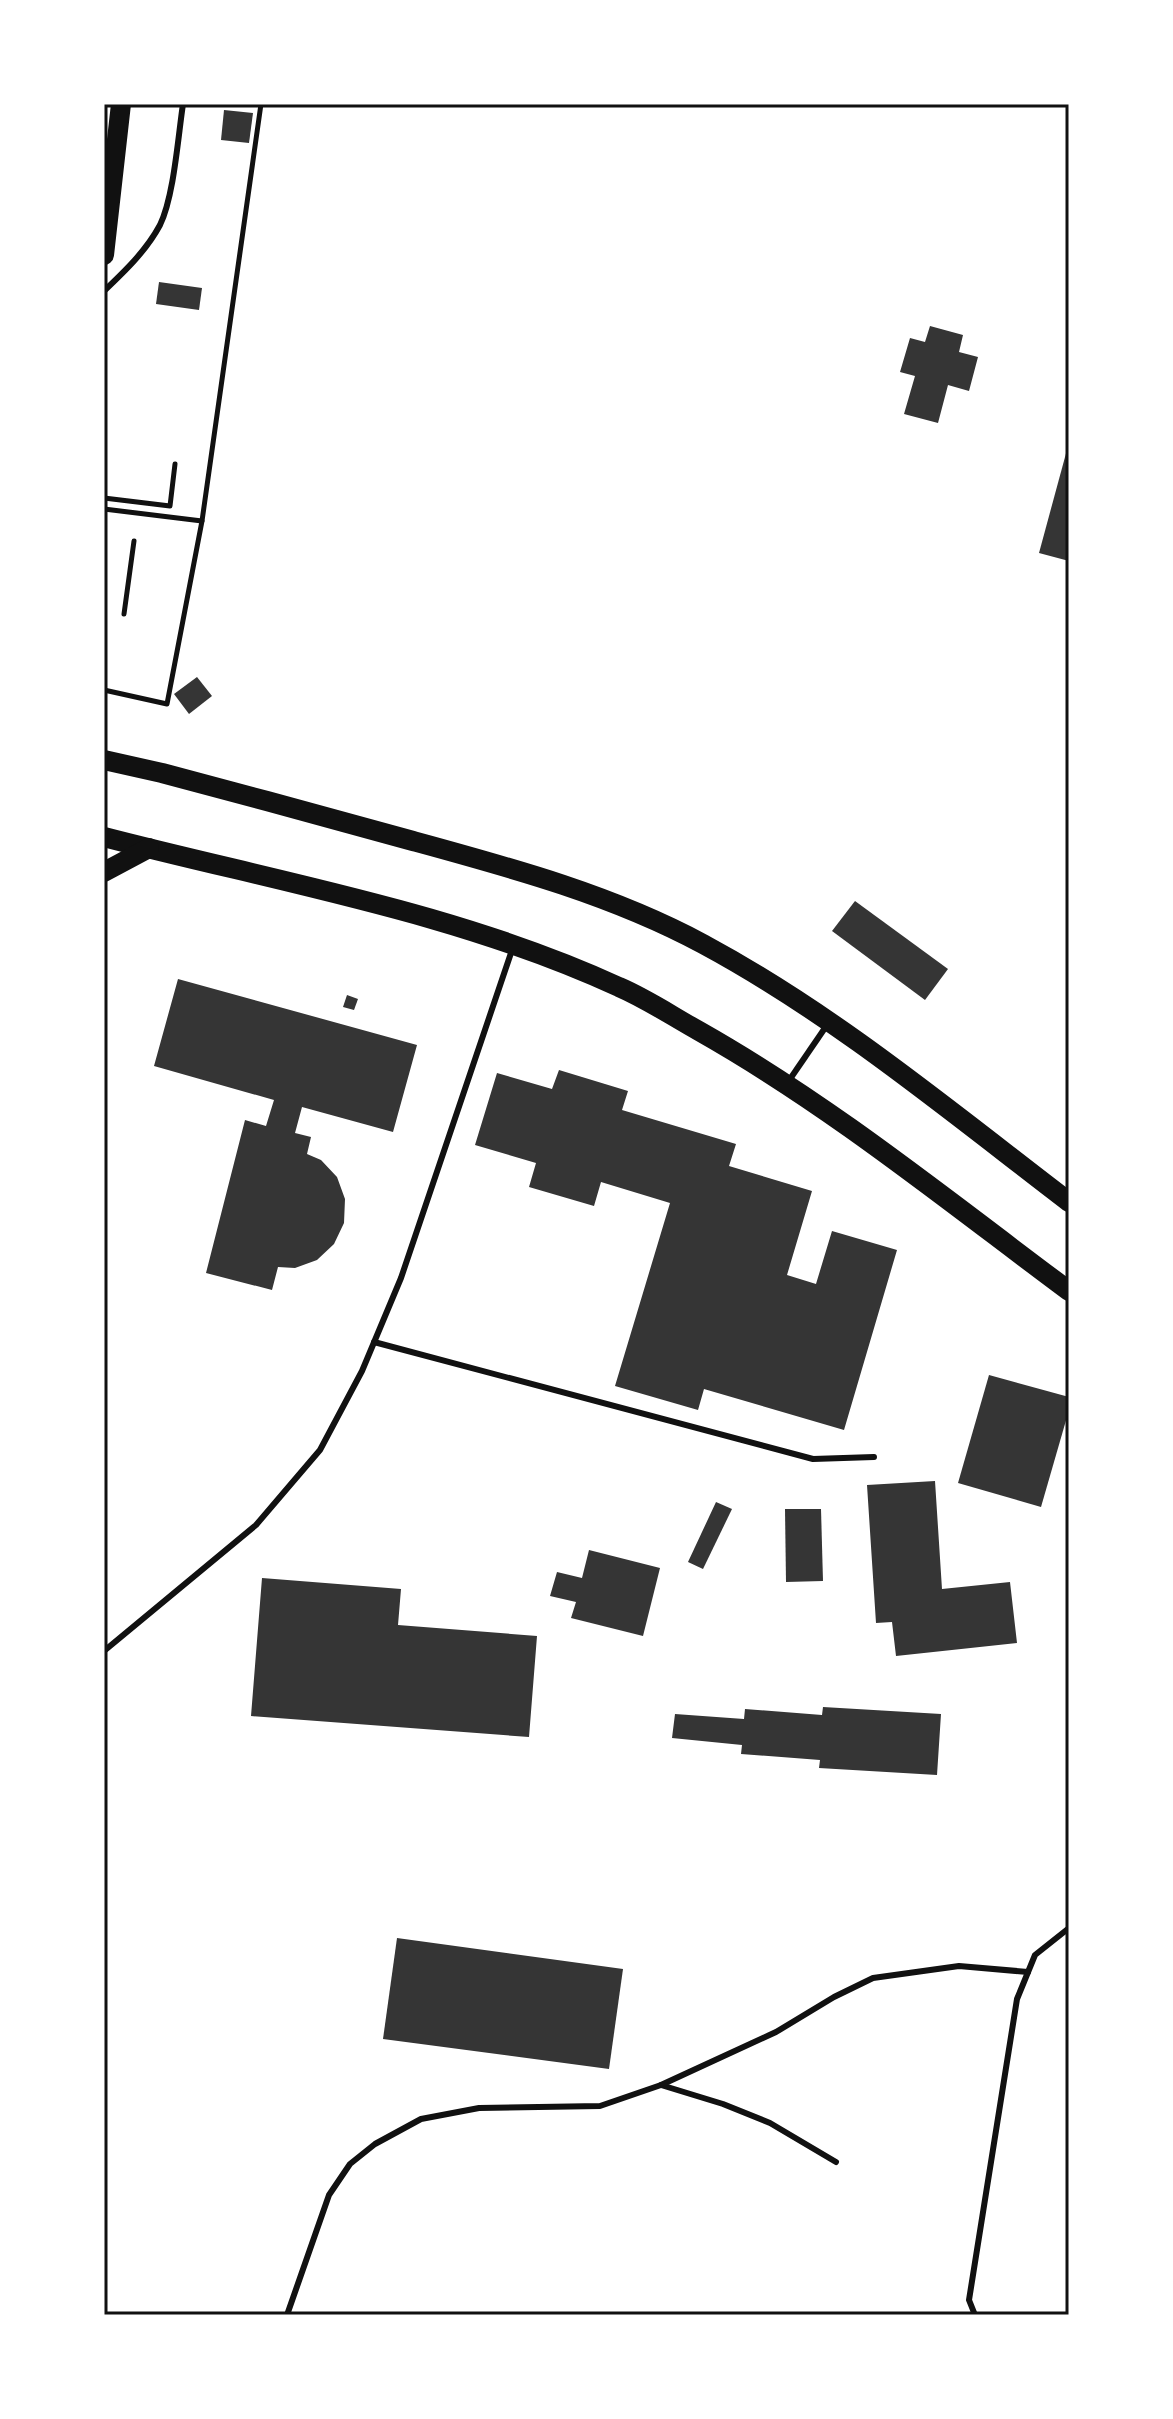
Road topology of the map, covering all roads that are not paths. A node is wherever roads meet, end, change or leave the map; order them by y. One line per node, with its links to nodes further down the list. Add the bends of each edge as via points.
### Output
1 (121, 104): 3 (main road)
2 (183, 104): 4 (lane, via 161,224 136,260)
3 (104, 255)
4 (104, 291)
5 (104, 760): 10 (main road, via 538,875 703,944)
6 (104, 837): 7 (main road)
7 (149, 848): 8 (main road); 9 (main road, via 363,900)
8 (104, 872)
9 (514, 945): 11 (main road, via 622,988); 14 (lane, via 401,1278)
10 (829, 1022): 11 (lane); 12 (main road)
11 (787, 1084): 13 (main road)
12 (1069, 1202)
13 (1069, 1291)
14 (374, 1342): 15 (lane, via 813,1459); 16 (lane, via 320,1450 256,1525)
15 (874, 1457)
16 (104, 1651)
17 (1069, 1928): 18 (lane, via 1035,1955)
18 (1028, 1972): 19 (lane, via 959,1966 873,1978 776,2032); 22 (lane, via 1017,1999 969,2300)
19 (661, 2085): 20 (lane, via 770,2123); 21 (lane, via 600,2106 479,2108 421,2119 375,2144 350,2164 329,2195)
20 (836, 2162)
21 (287, 2315)
22 (975, 2315)

